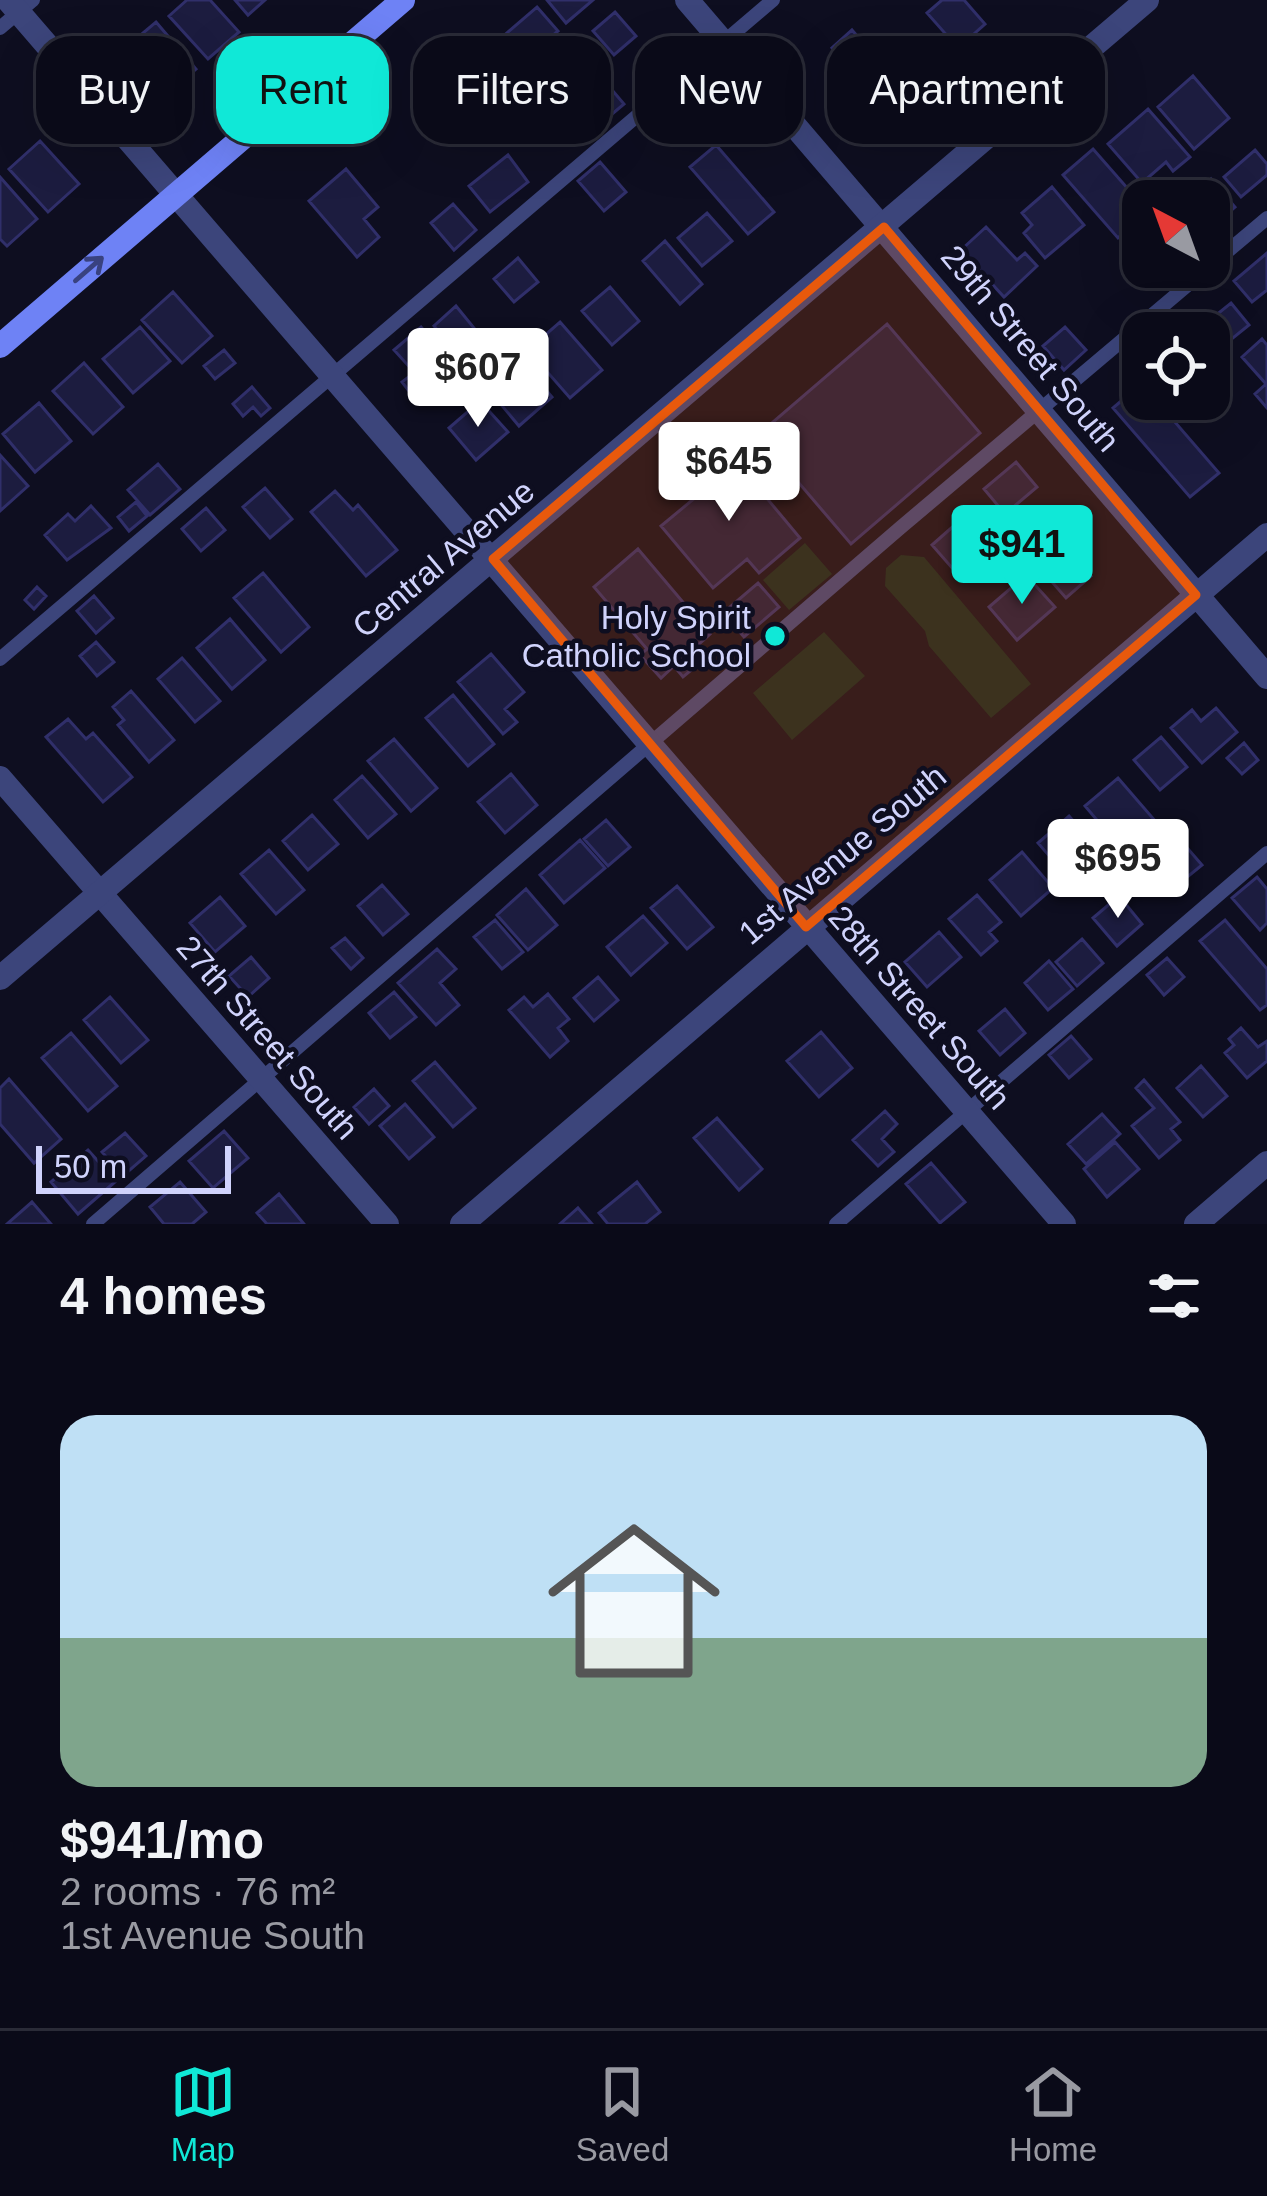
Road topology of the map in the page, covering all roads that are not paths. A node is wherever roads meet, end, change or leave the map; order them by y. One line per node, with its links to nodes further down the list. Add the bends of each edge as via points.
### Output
1 (403, 0): 10 (main road)
2 (687, 0): 6 (street, 29th Street South)
3 (773, 0): 7 (lane)
4 (1147, 0): 12 (street, Central Avenue)
5 (15, 10): 10 (street, 28th Street South)
6 (718, 36)
7 (732, 36)
8 (635, 119): 16 (lane)
9 (803, 133): 12 (street, 29th Street South)
10 (175, 195): 15 (main road, one-way to 10); 16 (street, 28th Street South)
11 (1267, 218): 13 (lane)
12 (884, 226): 17 (street, 29th Street South); 19 (street, Central Avenue)
13 (1230, 249)
14 (1184, 288): 17 (lane)
15 (0, 346)
16 (333, 377): 19 (street, 28th Street South); 21 (lane)
17 (1040, 409): 20 (street, 29th Street South); 23 (lane)
18 (1267, 535): 20 (street, 1st Avenue South)
19 (493, 559): 23 (street, 28th Street South); 26 (street, Central Avenue)
20 (1196, 595): 22 (street, 29th Street South); 27 (street, 1st Avenue South)
21 (0, 659)
22 (1267, 677)
23 (651, 746): 27 (street, 28th Street South); 29 (lane)
24 (0, 778): 26 (street, 27th Street South)
25 (1267, 853): 30 (lane)
26 (99, 893): 28 (street, Central Avenue); 29 (street, 27th Street South)
27 (806, 927): 30 (street, 28th Street South); 34 (street, 1st Avenue South)
28 (0, 978)
29 (260, 1079): 32 (lane); 33 (street, 27th Street South)
30 (967, 1112): 35 (lane); 36 (street, 28th Street South)
31 (1267, 1163): 37 (street)
32 (93, 1224)
33 (387, 1224)
34 (462, 1224)
35 (836, 1224)
36 (1064, 1224)
37 (1196, 1224)

